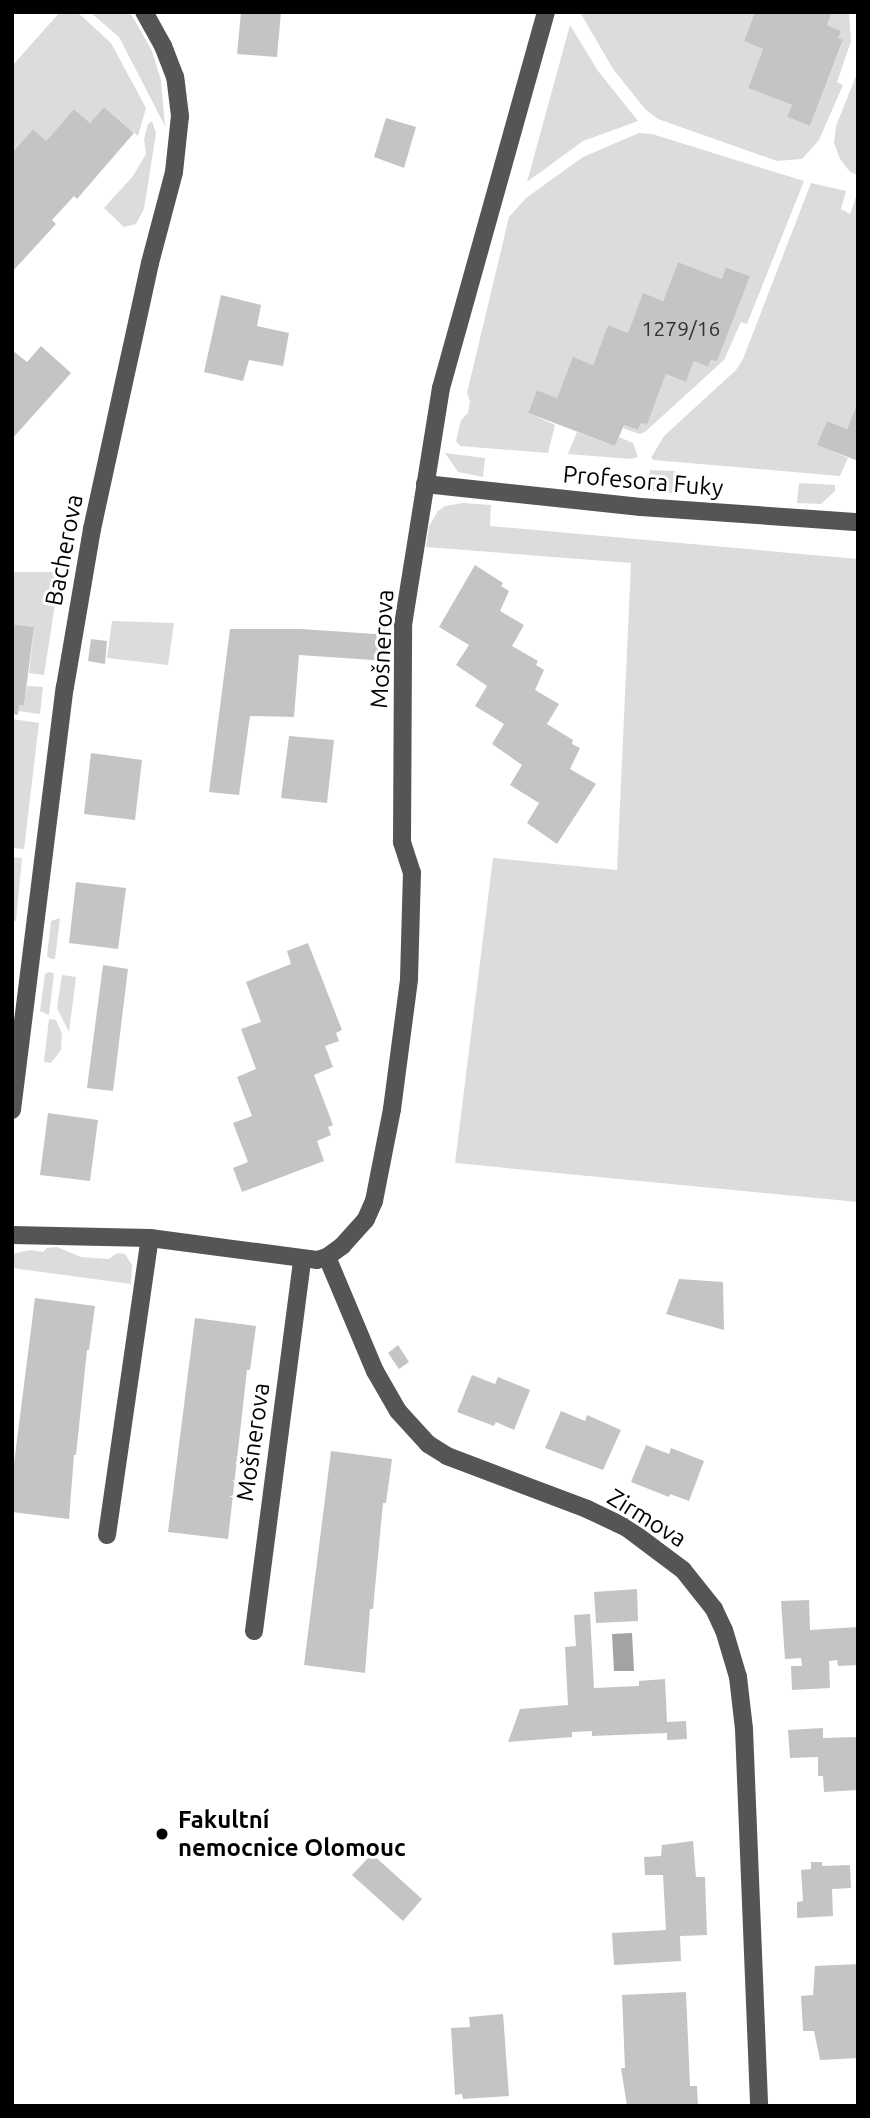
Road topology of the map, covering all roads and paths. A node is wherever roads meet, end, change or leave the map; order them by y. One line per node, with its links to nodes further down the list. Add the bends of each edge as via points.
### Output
1 (144, 12): 5 (street, Bacherova, via 175,77 180,116 174,172 92,529 65,687)
2 (546, 12): 3 (street, Mošnerova, via 441,388)
3 (425, 484): 4 (street, Profesora Fuky, via 641,507); 8 (street, Mošnerova, via 403,625 402,842 412,873 409,979 394,1100 374,1201 356,1232)
4 (858, 522)
5 (12, 1110)
6 (12, 1235): 7 (street)
7 (150, 1238): 9 (street); 10 (street)
8 (327, 1257): 9 (street); 12 (street, Zirmova, via 375,1371 419,1436 447,1456 627,1528 684,1570 714,1609 738,1677 744,1729)
9 (302, 1259): 11 (street, Mošnerova)
10 (107, 1535)
11 (254, 1630)
12 (759, 2106)

